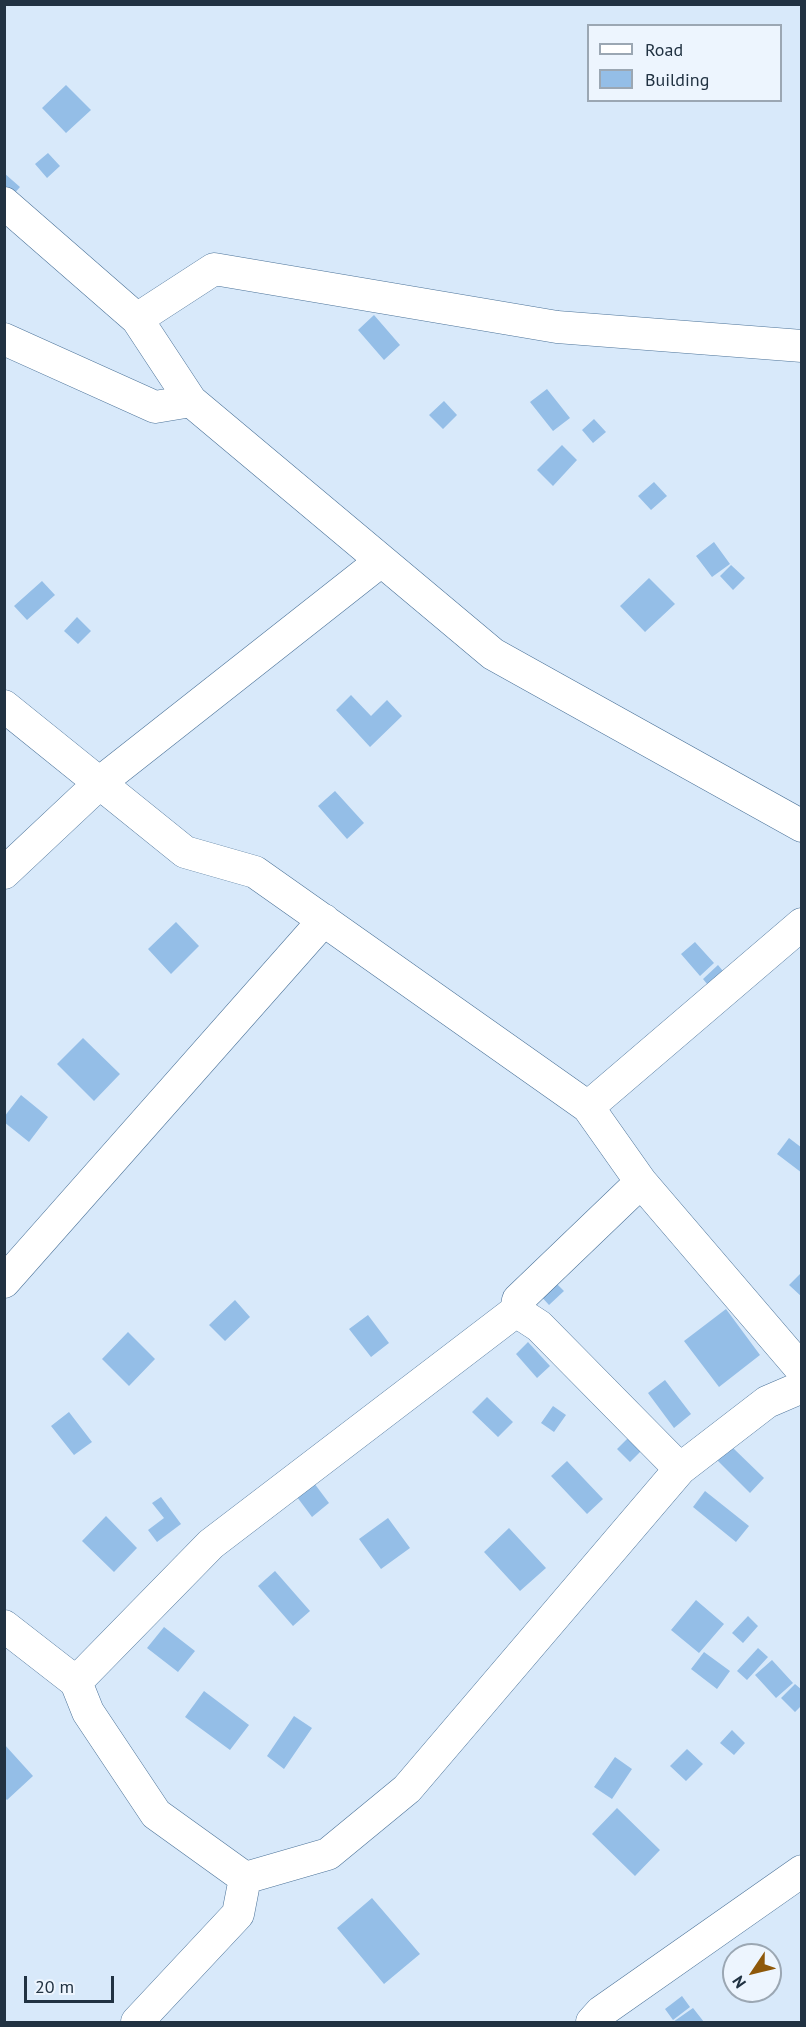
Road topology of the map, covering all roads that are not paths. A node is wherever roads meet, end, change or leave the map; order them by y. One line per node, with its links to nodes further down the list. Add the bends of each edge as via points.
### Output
1 (4, 203): 2 (street)
2 (137, 320): 4 (street, via 214,269 557,327); 5 (street)
3 (4, 339): 5 (street, via 155,408)
4 (801, 346)
5 (191, 401): 6 (street)
6 (381, 561): 8 (street); 9 (street, via 494,654)
7 (4, 706): 8 (street)
8 (100, 783): 10 (street); 11 (street, via 185,852 255,872)
9 (801, 826)
10 (4, 873)
11 (324, 920): 13 (street); 15 (street)
12 (801, 924): 13 (street)
13 (588, 1107): 14 (street)
14 (641, 1182): 16 (street, via 518,1300); 17 (street)
15 (4, 1282)
16 (516, 1311): 19 (street, via 539,1326); 21 (street, via 211,1544)
17 (801, 1370)
18 (801, 1388): 19 (street, via 767,1402)
19 (680, 1469): 23 (street, via 407,1789 328,1854)
20 (4, 1626): 21 (street)
21 (76, 1682): 23 (street, via 88,1712 156,1814)
22 (801, 1871): 25 (street)
23 (245, 1878): 24 (street, via 238,1914)
24 (137, 2022)
25 (592, 2022)

